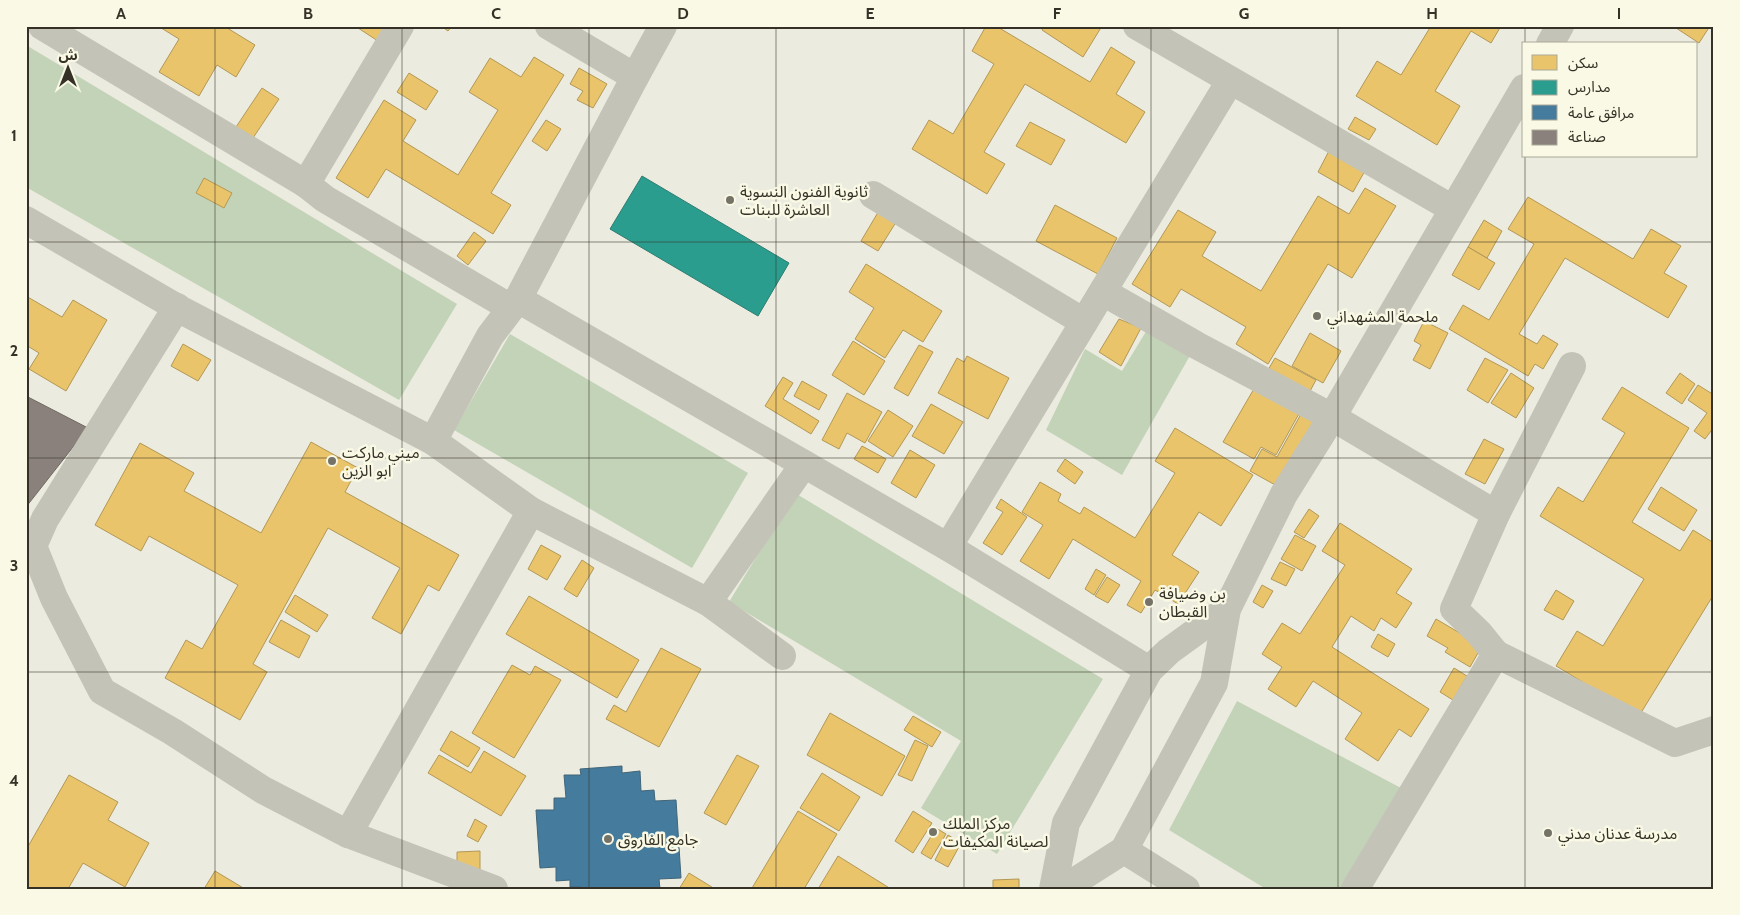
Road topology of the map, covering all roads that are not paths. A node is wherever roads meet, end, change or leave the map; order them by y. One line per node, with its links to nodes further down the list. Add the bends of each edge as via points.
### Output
1 (42, 26): 11 (street)
2 (400, 26): 11 (street)
3 (549, 26): 8 (street)
4 (663, 26): 8 (street)
5 (1137, 26): 9 (street)
6 (1560, 26): 7 (street)
7 (1551, 42)
8 (635, 77): 16 (street)
9 (1230, 81): 13 (street); 15 (street)
10 (1522, 91): 13 (street)
11 (306, 184): 16 (street, via 325,199)
12 (873, 195): 18 (street)
13 (1453, 209): 20 (street)
14 (26, 220): 17 (street)
15 (1102, 292): 18 (street); 20 (street)
16 (514, 304): 21 (street, via 490,336); 22 (street)
17 (177, 307): 21 (street); 32 (street, via 45,519 33,546 54,598 102,691 263,790)
18 (1084, 322): 25 (street)
19 (1572, 366): 24 (street)
20 (1332, 417): 24 (street); 27 (street, via 1284,494)
21 (433, 441): 23 (street)
22 (804, 464): 25 (street); 26 (street)
23 (531, 511): 26 (street); 32 (street)
24 (1496, 514): 28 (street, via 1454,609 1479,632)
25 (948, 547): 30 (street)
26 (708, 602): 29 (street)
27 (1227, 609): 30 (street); 33 (street, via 1214,683)
28 (1496, 654): 31 (street, via 1675,743); 38 (street)
29 (782, 656)
30 (1149, 670): 35 (street, via 1066,823)
31 (1714, 730)
32 (348, 834): 34 (street)
33 (1124, 850): 36 (street); 37 (street)
34 (494, 889)
35 (1053, 889)
36 (1063, 889)
37 (1186, 889)
38 (1355, 889)

